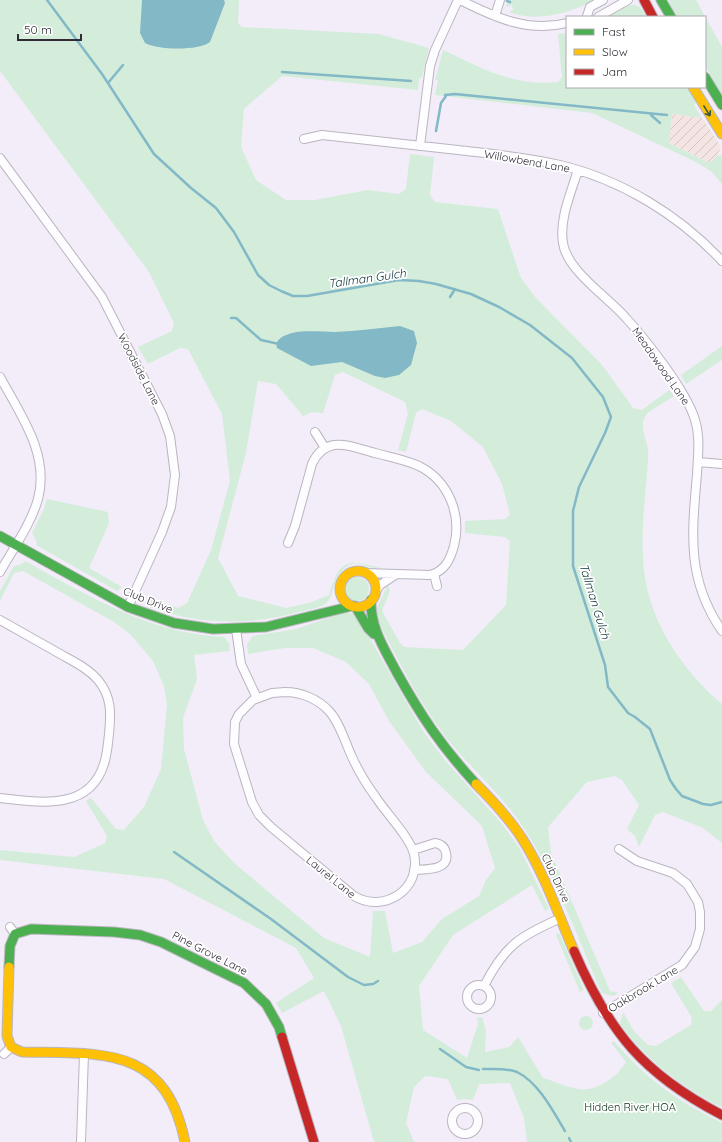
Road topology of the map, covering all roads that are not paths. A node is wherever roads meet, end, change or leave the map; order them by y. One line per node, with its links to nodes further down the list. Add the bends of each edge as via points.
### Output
1 (459, 0): 7 (street); 18 (street, via 430,66)
2 (500, 0): 7 (street)
3 (603, 0): 8 (street, via 590,7)
4 (628, 0): 9 (street)
5 (644, 0): 10 (street)
6 (661, 0): 11 (street)
7 (495, 16): 12 (street, via 528,25)
8 (589, 16)
9 (600, 16)
10 (652, 16)
11 (670, 16)
12 (566, 23)
13 (706, 79): 15 (street)
14 (694, 88): 16 (street, one-way to 16)
15 (722, 105)
16 (722, 134)
17 (304, 139): 18 (street, Willowbend Lane, via 322,135)
18 (420, 146): 20 (street, Willowbend Lane, via 535,160)
19 (0, 158): 38 (street, Woodside Lane, via 102,298 168,428 175,466 173,499 165,524)
20 (578, 170): 21 (street, Willowbend Lane, via 619,186 660,209 686,227); 25 (street, Meadowood Lane, via 563,222 562,243 566,254 576,269 636,329 680,389 696,421)
21 (722, 261)
22 (0, 377): 29 (street, via 32,436 40,462 38,499)
23 (315, 432): 24 (street)
24 (325, 448): 28 (street, via 316,455 312,464); 32 (street, via 340,445 410,463 438,480 456,514 456,531 448,562)
25 (698, 462): 26 (street); 43 (street, Meadowood Lane, via 692,532 694,564 704,598)
26 (722, 464)
27 (0, 536): 29 (street, Club Drive)
28 (288, 543)
29 (15, 544): 30 (street); 38 (street, Club Drive)
30 (0, 572)
31 (365, 573): 33 (street); 35 (street, via 357,571 346,576 341,582); 36 (street, via 372,579)
32 (434, 574): 33 (street); 34 (street)
33 (395, 575): 36 (street, via 380,585)
34 (437, 586)
35 (340, 590): 39 (street, via 344,600); 40 (street, via 337,599)
36 (376, 591): 37 (street)
37 (371, 600): 39 (street, via 364,606); 44 (street, Club Drive, via 370,609)
38 (128, 606): 42 (street, Club Drive, via 174,623)
39 (354, 606): 40 (street, Club Drive); 44 (street, Club Drive, via 371,632)
40 (326, 612): 42 (street, Club Drive, via 266,627)
41 (0, 620): 46 (street, via 89,672 105,691 110,705 110,716 104,766 95,781 83,793 51,803)
42 (236, 629): 45 (street, via 240,660)
43 (722, 631)
44 (377, 636): 50 (street, Club Drive, via 430,729 522,839)
45 (257, 698): 48 (street, Laurel Lane, via 279,692 298,694 311,698 329,711 366,783); 49 (street, Laurel Lane, via 236,719 233,736 252,802 262,818 341,886 362,900 381,902 395,898 408,886)
46 (0, 798)
47 (619, 849): 52 (street, Oakbrook Lane, via 637,861 673,873 687,884 698,902 700,929 693,952 682,966)
48 (413, 850): 49 (street, Laurel Lane); 49 (street, via 435,843 442,846 447,854 441,866)
49 (414, 870)
50 (561, 918): 51 (street, via 531,931 513,943 499,960); 52 (street, Club Drive)
51 (484, 986)
52 (603, 1013): 54 (street, Club Drive, via 630,1050 656,1074 685,1096)
53 (84, 1054): 55 (street); 56 (street, via 123,1058 152,1074 172,1099); 57 (street, Pine Grove Lane, via 8,1050 12,931 30,929 140,935 161,942 244,983 266,1004 279,1027)
54 (722, 1115)
55 (81, 1142)
56 (185, 1142)
57 (314, 1142)

